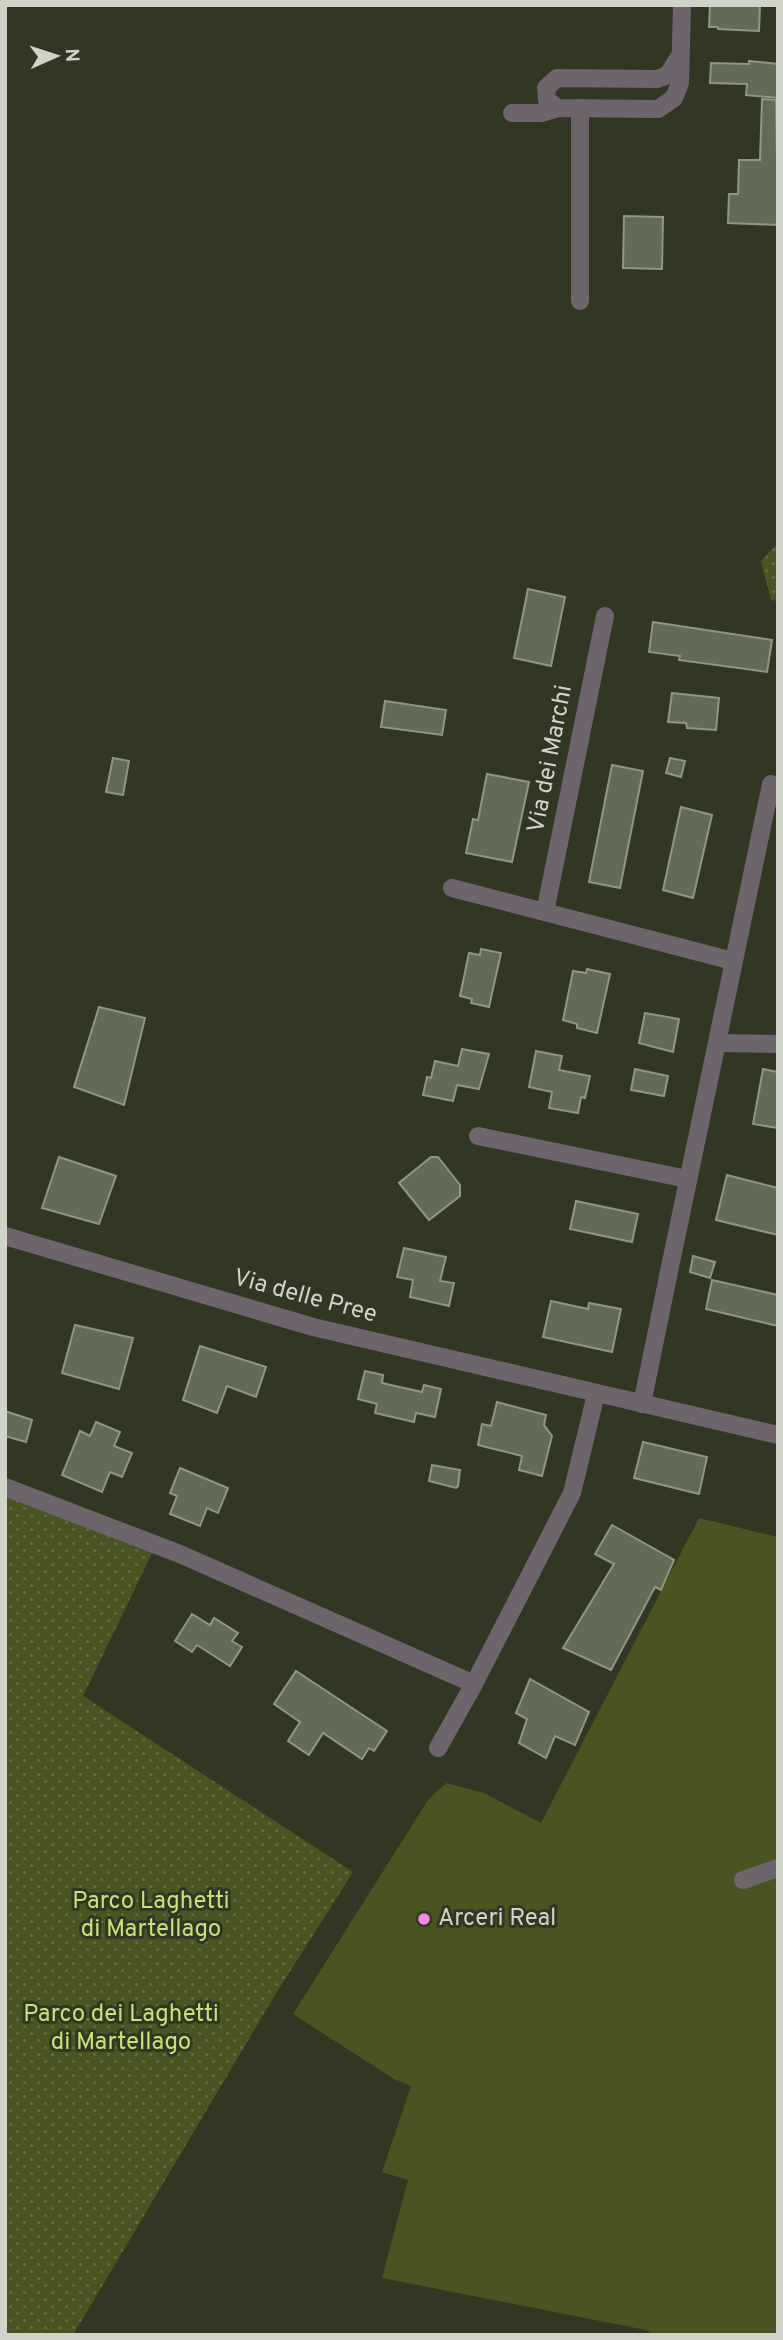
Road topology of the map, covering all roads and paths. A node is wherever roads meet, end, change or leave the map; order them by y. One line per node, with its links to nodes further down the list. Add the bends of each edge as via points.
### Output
1 (682, 5): 2 (street)
2 (679, 57): 3 (street, via 668,75 657,79 557,78 546,88 547,100); 4 (street, via 680,83 674,98 658,109)
3 (558, 108): 4 (street); 5 (street)
4 (580, 108): 6 (street)
5 (512, 113)
6 (580, 301)
7 (605, 617): 10 (street, Via dei Marchi)
8 (771, 784): 11 (street)
9 (452, 888): 10 (street)
10 (545, 912): 11 (street)
11 (733, 961): 12 (street)
12 (718, 1043): 13 (street); 15 (street)
13 (778, 1044)
14 (478, 1136): 15 (street)
15 (687, 1178): 18 (street)
16 (5, 1236): 17 (street, Via delle Pree, via 313,1327)
17 (596, 1394): 18 (street, Via delle Pree); 21 (street, via 572,1493)
18 (642, 1404): 19 (street, Via delle Pree)
19 (778, 1435)
20 (5, 1487): 21 (street, via 180,1554)
21 (474, 1684): 22 (street)
22 (438, 1748)
23 (778, 1868): 24 (street)
24 (743, 1880)

